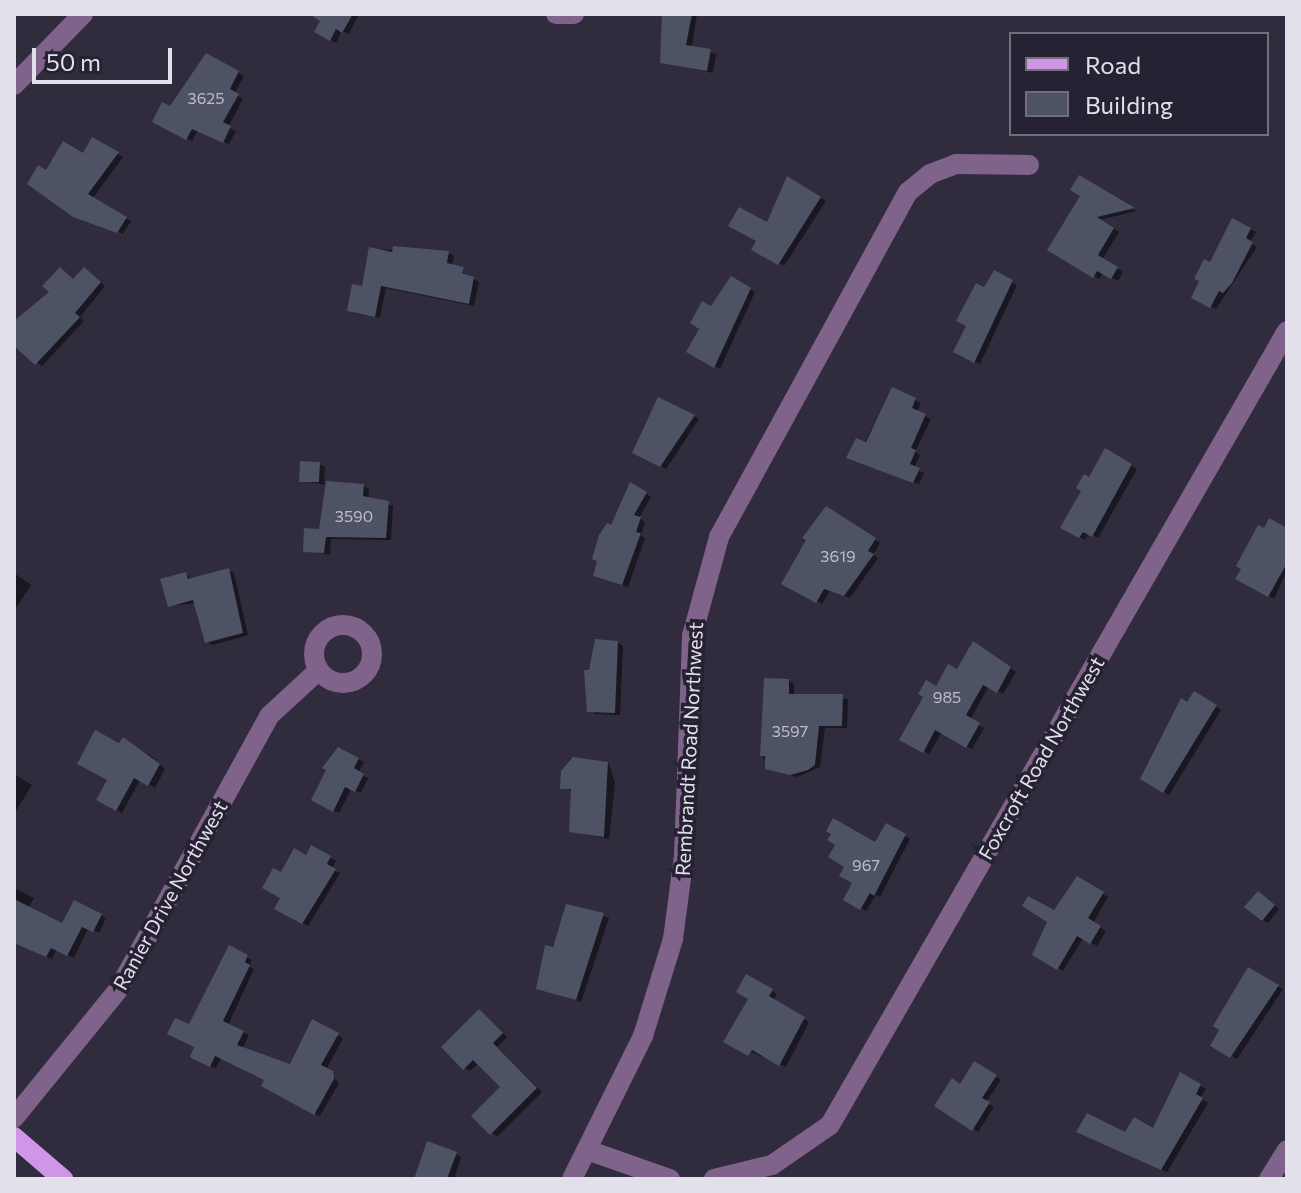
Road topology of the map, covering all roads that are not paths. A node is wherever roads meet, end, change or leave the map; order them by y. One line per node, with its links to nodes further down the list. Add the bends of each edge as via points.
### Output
1 (83, 14): 4 (street)
2 (556, 14): 3 (street)
3 (574, 14)
4 (14, 85)
5 (1029, 165): 10 (street, Rembrandt Road Northwest, via 956,164 930,174 908,192 719,537 692,636 684,856 673,939 643,1036)
6 (1287, 331): 12 (street, Foxcroft Road Northwest, via 830,1125)
7 (319, 670): 8 (street, Ranier Drive Northwest, via 269,716 118,990)
8 (14, 1118)
9 (14, 1137): 13 (main road)
10 (587, 1150): 14 (street, Rembrandt Road Northwest); 15 (street)
11 (1287, 1150): 17 (street)
12 (768, 1172): 16 (street, Foxcroft Road Northwest)
13 (63, 1179)
14 (572, 1179)
15 (670, 1179)
16 (714, 1179)
17 (1269, 1179)

